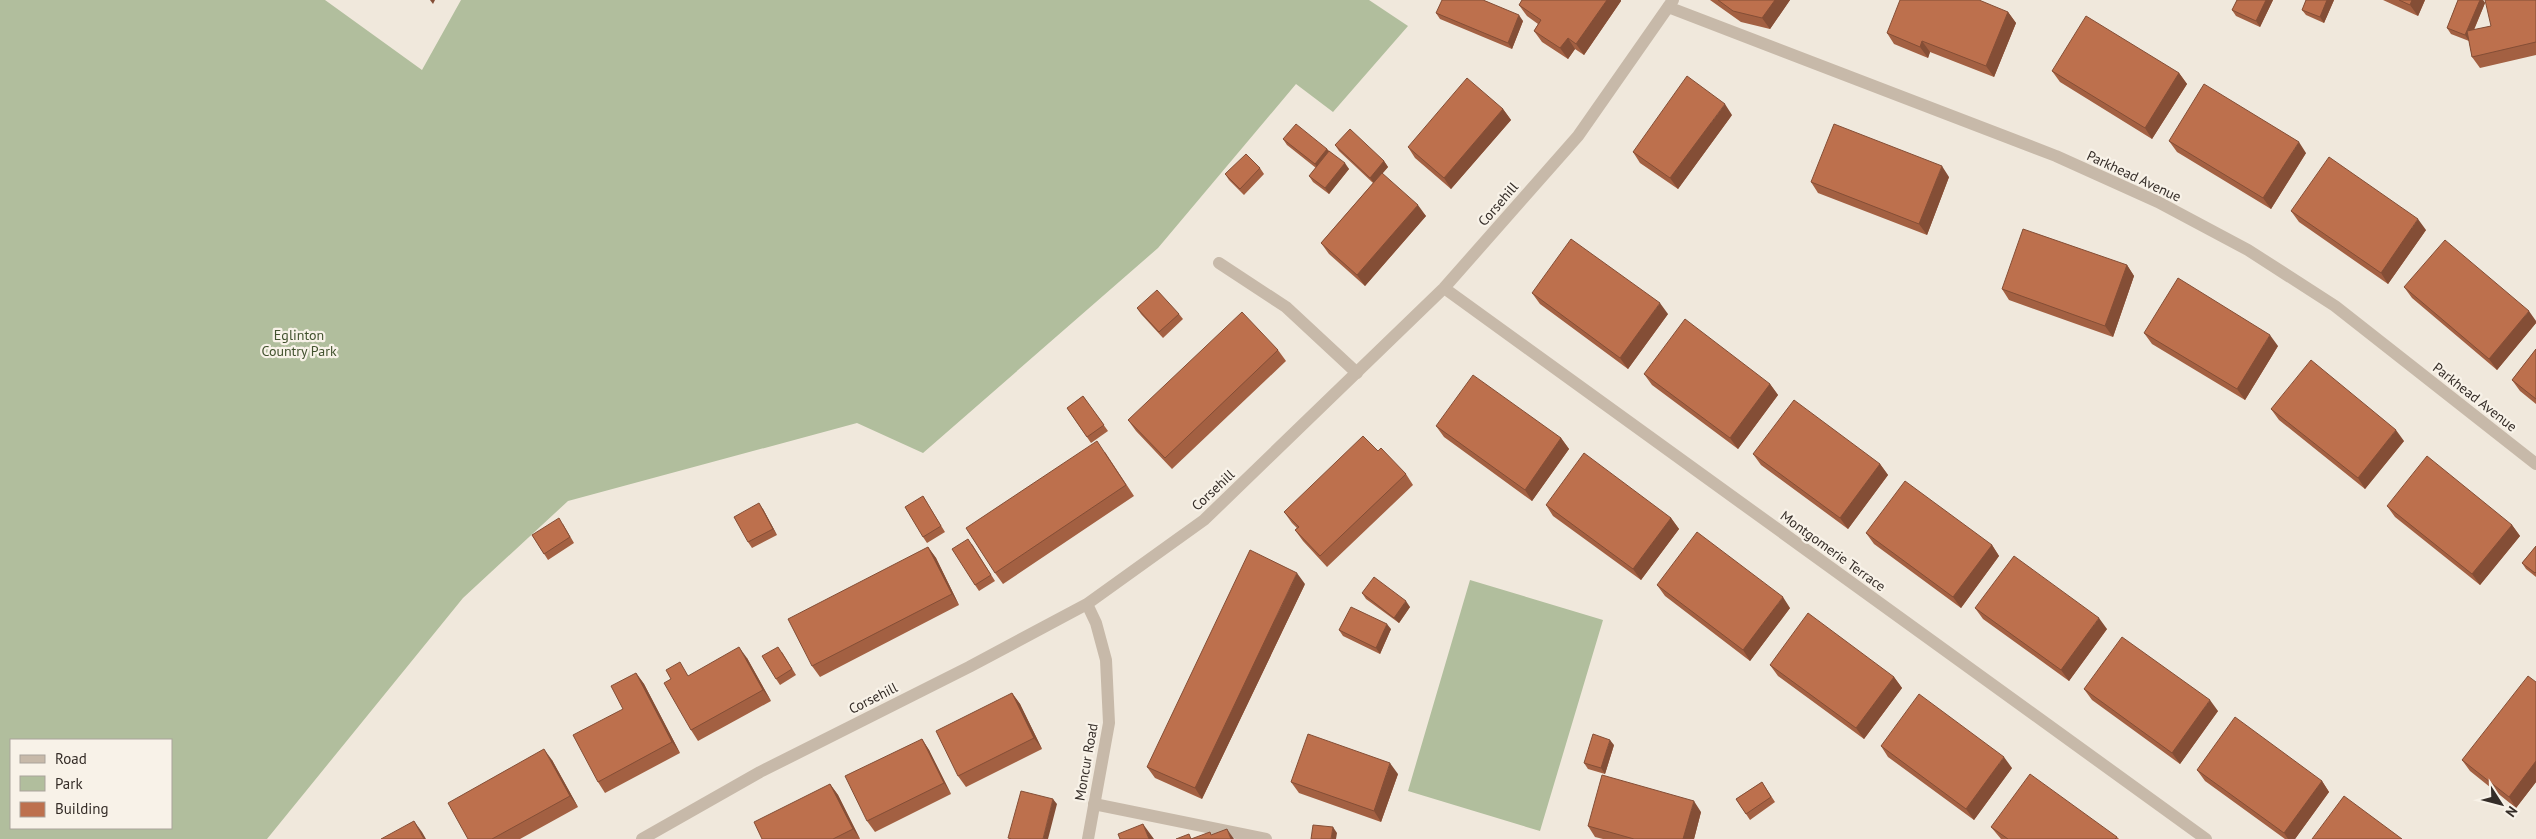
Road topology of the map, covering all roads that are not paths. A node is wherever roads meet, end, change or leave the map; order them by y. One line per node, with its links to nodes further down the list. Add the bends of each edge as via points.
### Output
1 (1671, 3): 3 (street, Corsehill, via 1578,136); 5 (street, Parkhead Avenue, via 2056,156 2158,202 2248,250 2335,306)
2 (1219, 263): 4 (street, via 1286,307)
3 (1444, 288): 4 (street, Corsehill); 11 (street, Montgomerie Terrace)
4 (1357, 373): 6 (street, Corsehill, via 1204,520)
5 (2536, 464)
6 (1087, 604): 7 (street, Moncur Road, via 1106,660 1109,724); 8 (street, Corsehill, via 760,772)
7 (1094, 804): 9 (street, Moncur Road); 10 (street)
8 (642, 839)
9 (1088, 839)
10 (1266, 839)
11 (2206, 839)

